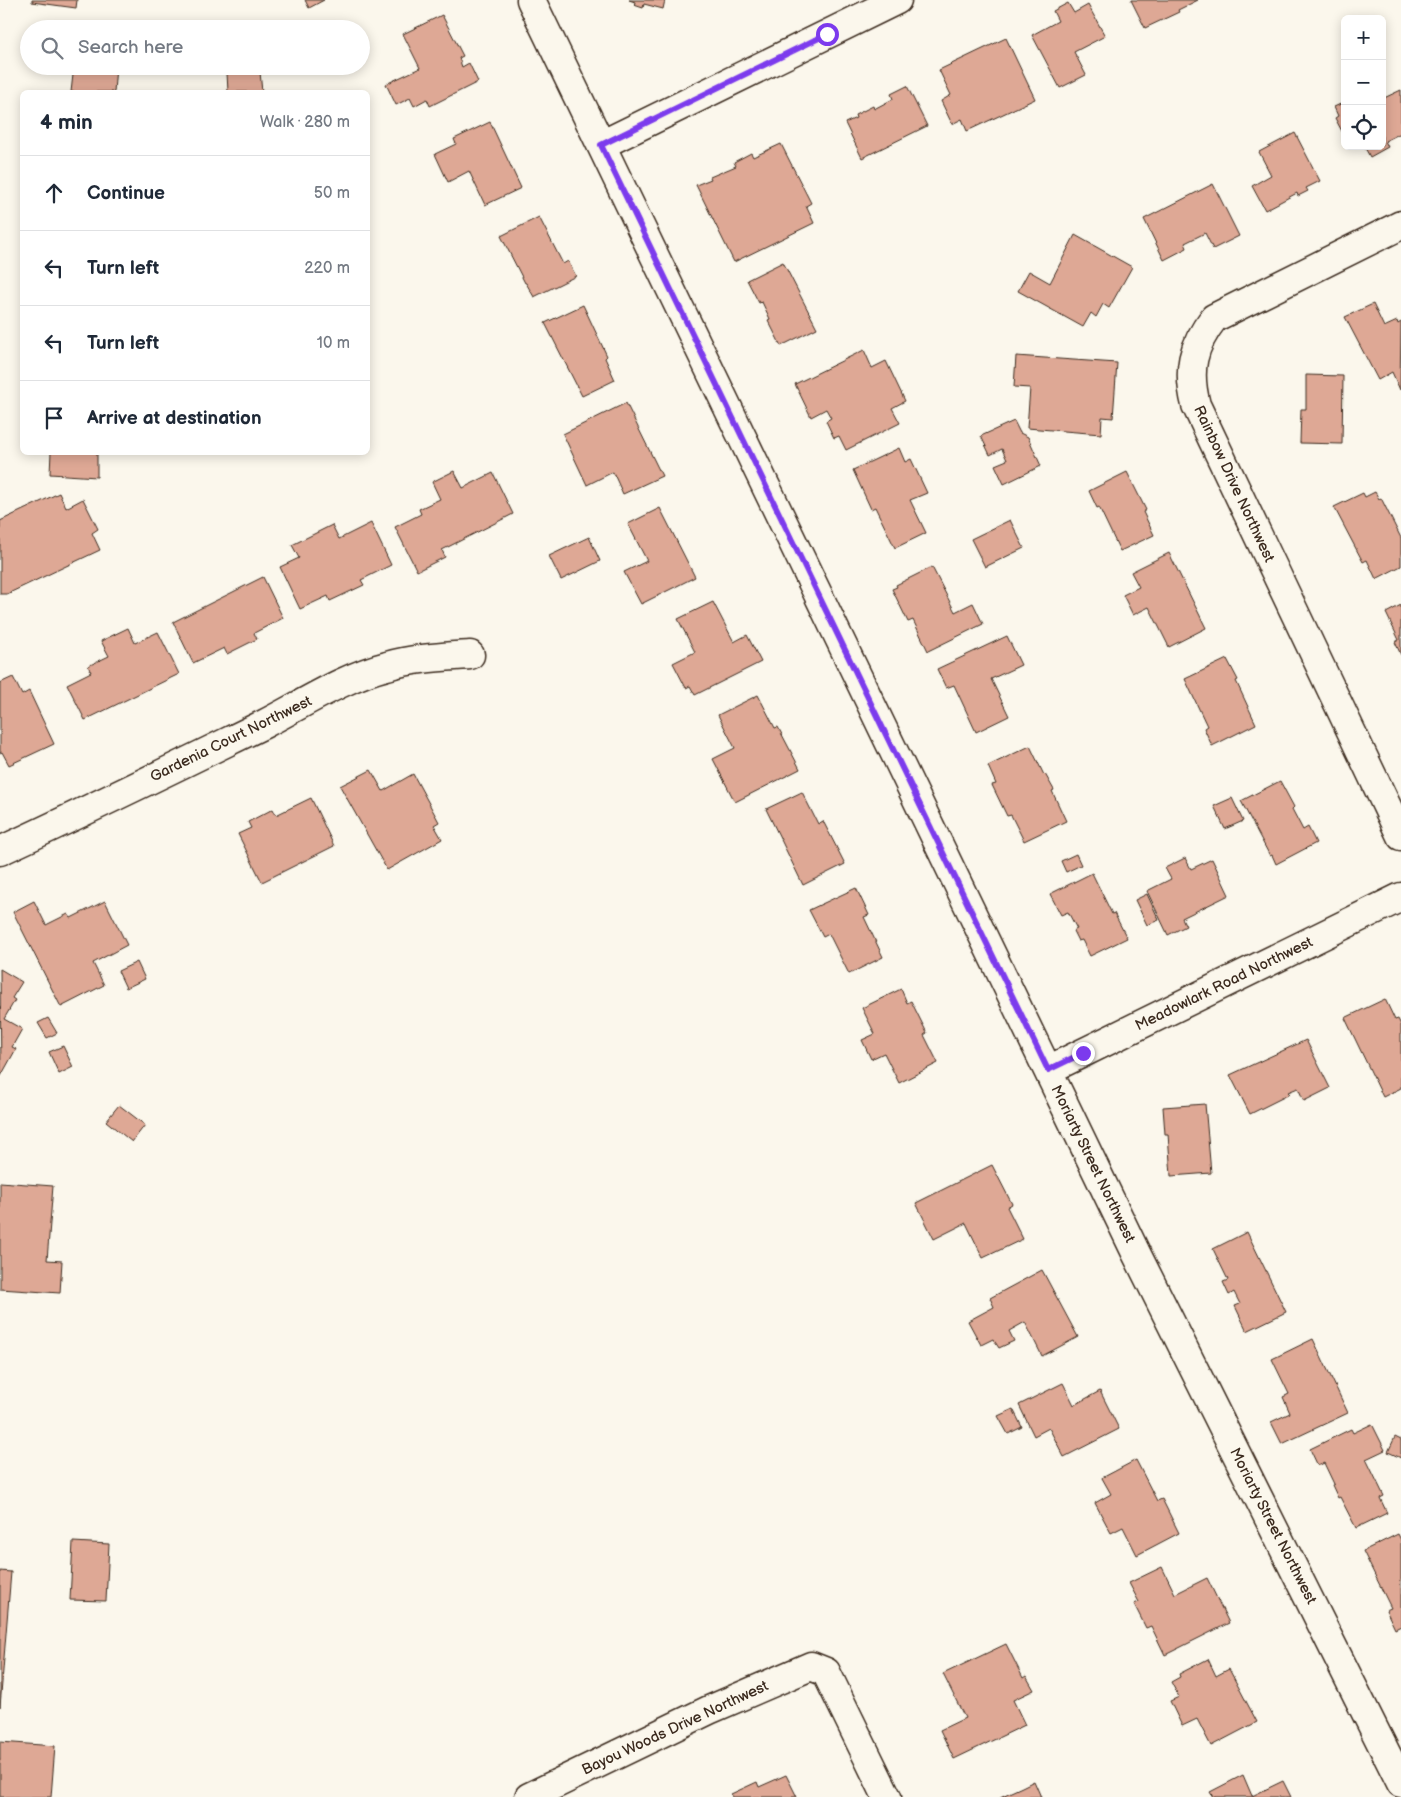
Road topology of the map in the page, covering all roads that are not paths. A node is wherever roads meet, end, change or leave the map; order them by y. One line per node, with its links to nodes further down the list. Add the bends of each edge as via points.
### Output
1 (531, 0): 3 (street, Moriarty Street Northwest)
2 (897, 0): 3 (street)
3 (601, 145): 9 (street, Moriarty Street Northwest)
4 (1401, 226): 6 (street, Rainbow Drive Northwest, via 1214,318 1203,332 1192,363 1196,405)
5 (470, 655): 7 (street, Gardenia Court Northwest, via 414,660 353,677)
6 (1401, 836)
7 (0, 851)
8 (1401, 897): 9 (street, Meadowlark Road Northwest)
9 (1048, 1070): 10 (street, Moriarty Street Northwest)
10 (1401, 1783)
11 (529, 1797): 12 (street, Bayou Woods Drive Northwest, via 709,1710 811,1666 826,1672)
12 (887, 1797)

